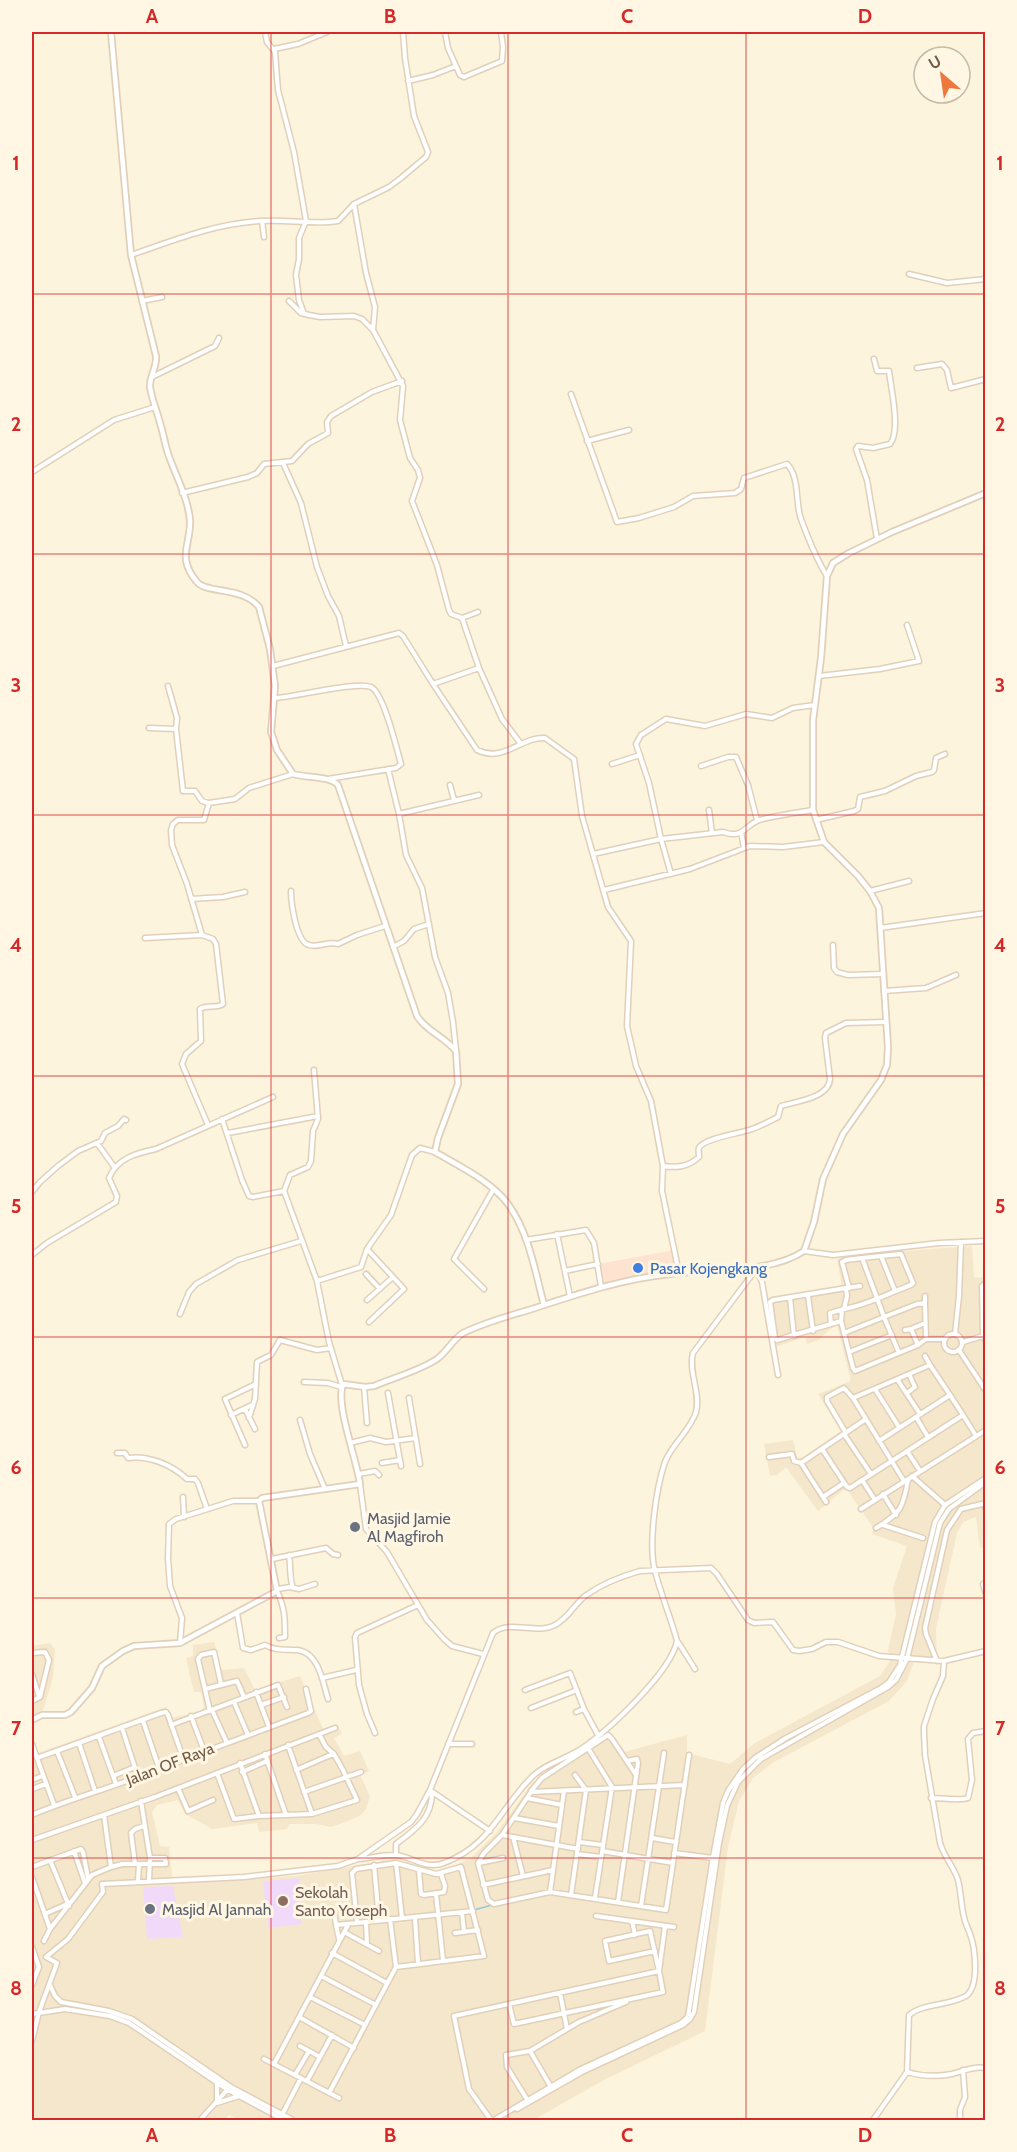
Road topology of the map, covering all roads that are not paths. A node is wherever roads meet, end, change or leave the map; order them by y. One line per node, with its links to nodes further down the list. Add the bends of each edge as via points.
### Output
1 (111, 32): 15 (street)
2 (265, 32): 8 (street)
3 (327, 32): 7 (street)
4 (403, 32): 10 (street)
5 (445, 32): 9 (street)
6 (501, 32): 9 (street, via 501,62 464,77)
7 (318, 33): 8 (street, via 298,44)
8 (274, 49): 13 (street, via 278,90)
9 (456, 66): 10 (street)
10 (408, 81): 11 (street, via 415,121 428,155 389,187)
11 (354, 204): 13 (street, via 337,222); 22 (street, via 375,307)
12 (262, 221): 13 (street); 14 (street); 15 (street, via 206,229)
13 (306, 221): 21 (street, via 299,238 296,275)
14 (264, 237)
15 (131, 255): 19 (street)
16 (909, 274): 17 (street, via 947,283)
17 (986, 279)
18 (162, 297): 19 (street)
19 (142, 302): 26 (street, via 156,361)
20 (289, 302): 21 (street)
21 (304, 314): 22 (street, via 354,315)
22 (373, 330): 28 (street)
23 (219, 338): 26 (street, via 215,346)
24 (874, 359): 37 (street, via 876,371 889,371 895,426 890,444 858,446 856,450 867,480)
25 (917, 368): 27 (street, via 942,364 951,388)
26 (152, 377): 30 (street)
27 (986, 379)
28 (402, 381): 33 (street, via 372,392 331,416 327,434 308,444 295,460); 40 (street, via 400,420 420,478 412,501 450,612)
29 (570, 394): 32 (street)
30 (155, 407): 34 (street, via 114,420); 35 (street)
31 (628, 430): 32 (street)
32 (587, 441): 38 (street, via 619,523 674,507 688,498 735,493 741,489 743,478 787,464 802,520)
33 (283, 463): 35 (street, via 264,464 249,477); 42 (street, via 301,503 317,567 339,616)
34 (32, 472)
35 (182, 493): 43 (street, via 190,520 185,555 190,569 204,587 233,591 258,605)
36 (986, 493): 37 (street)
37 (877, 539): 38 (street, via 837,560)
38 (827, 576): 45 (street)
39 (478, 612): 40 (street)
40 (462, 618): 44 (street)
41 (907, 625): 45 (street, via 919,661)
42 (346, 646): 43 (street); 46 (street, via 399,633)
43 (273, 666): 48 (street)
44 (479, 668): 46 (street); 52 (street, via 502,719)
45 (819, 676): 49 (street)
46 (433, 684): 52 (street, via 477,750 491,755)
47 (168, 686): 51 (street)
48 (275, 698): 57 (street, via 352,686 373,688 390,722 401,764); 58 (street, via 271,732 277,750)
49 (814, 705): 54 (street, via 792,708 772,718 746,714 705,726 666,719 638,737); 65 (street)
50 (148, 728): 51 (street)
51 (176, 729): 63 (street, via 183,791 194,791)
52 (520, 744): 74 (street, via 545,738 573,757 582,816)
53 (945, 754): 68 (street, via 936,758 932,772 860,797 854,811)
54 (640, 755): 55 (street); 71 (street)
55 (612, 764)
56 (701, 766): 67 (street, via 736,757)
57 (388, 769): 59 (street); 66 (street)
58 (293, 774): 59 (street); 63 (street, via 249,788 235,799)
59 (328, 779): 84 (street, via 337,784 343,797)
60 (450, 785): 62 (street)
61 (479, 795): 62 (street)
62 (454, 801): 66 (street)
63 (208, 803): 81 (street, via 205,820 178,820 171,830 172,845)
64 (709, 810): 70 (street)
65 (813, 810): 67 (street); 68 (street)
66 (399, 814): 83 (street, via 406,855 422,888)
67 (757, 820): 69 (street)
68 (816, 820): 72 (street)
69 (741, 832): 70 (street); 73 (street)
70 (712, 833): 71 (street)
71 (661, 839): 74 (street); 75 (street)
72 (824, 842): 73 (street); 79 (street)
73 (744, 848): 75 (street)
74 (593, 854): 78 (street)
75 (671, 874): 78 (street)
76 (909, 881): 79 (street)
77 (291, 891): 84 (street, via 298,929 308,945 338,944)
78 (604, 891): 104 (street, via 610,913 631,941 627,1026 636,1066 651,1101)
79 (870, 891): 85 (street, via 879,908)
80 (245, 892): 81 (street)
81 (191, 899): 86 (street)
82 (986, 914): 85 (street)
83 (429, 924): 89 (street, via 414,929); 94 (street, via 448,993)
84 (385, 926): 89 (street)
85 (880, 928): 90 (street)
86 (202, 935): 87 (street); 100 (street, via 216,944 223,1004 200,1009 201,1041 186,1054 182,1064)
87 (145, 938)
88 (833, 945): 90 (street, via 837,972)
89 (393, 947): 94 (street, via 419,1019)
90 (883, 974): 92 (street)
91 (956, 975): 92 (street, via 926,988)
92 (884, 991): 93 (street)
93 (886, 1022): 104 (street, via 846,1023 826,1033 830,1084 825,1091 782,1106 778,1117 756,1128 702,1144 699,1157 690,1163); 115 (street, via 885,1071 831,1159)
94 (456, 1051): 103 (street, via 458,1084)
95 (314, 1070): 97 (street)
96 (273, 1097): 98 (street)
97 (318, 1116): 101 (street); 107 (street, via 312,1131 310,1165 290,1175)
98 (222, 1119): 100 (street); 101 (street)
99 (126, 1120): 102 (street)
100 (208, 1125): 105 (street, via 156,1149 132,1155)
101 (228, 1133): 107 (street, via 249,1196)
102 (97, 1143): 105 (street); 108 (street, via 76,1152)
103 (435, 1152): 106 (street); 114 (street, via 421,1148 412,1155 391,1215)
104 (663, 1166): 122 (street, via 662,1191)
105 (115, 1168): 116 (street, via 110,1180 116,1202)
106 (493, 1190): 110 (street, via 508,1204); 131 (street, via 454,1259)
107 (284, 1191): 111 (street)
108 (32, 1192)
109 (557, 1234): 110 (street); 119 (street, via 586,1230 594,1243); 121 (street)
110 (526, 1240): 141 (street)
111 (301, 1241): 125 (street); 144 (street, via 238,1260 196,1284)
112 (986, 1241): 113 (street)
113 (961, 1242): 115 (street, via 833,1255); 155 (street)
114 (367, 1249): 124 (street); 125 (street, via 359,1269)
115 (804, 1251): 120 (street)
116 (32, 1255)
117 (881, 1256): 118 (street); 132 (street); 132 (street, via 901,1254 913,1285)
118 (862, 1258): 129 (street, via 842,1262); 138 (street)
119 (598, 1264): 121 (street); 128 (street)
120 (755, 1270): 122 (street); 170 (street, via 762,1282); 240 (street, via 693,1353 696,1410 664,1465 655,1512)
121 (564, 1271): 133 (street)
122 (679, 1273): 128 (street)
123 (366, 1274): 130 (street)
124 (393, 1276): 130 (street); 147 (street, via 405,1289)
125 (317, 1281): 163 (street)
126 (986, 1283): 150 (street, via 982,1286)
127 (860, 1286): 129 (street)
128 (601, 1287): 133 (street)
129 (847, 1288): 134 (street); 135 (street)
130 (380, 1289): 139 (street)
131 (484, 1289)
132 (895, 1291): 138 (street)
133 (570, 1296): 141 (street)
134 (808, 1296): 137 (street); 153 (street)
135 (847, 1296): 142 (street); 143 (street)
136 (925, 1296): 140 (street)
137 (790, 1298): 157 (street); 157 (street, via 770,1303 775,1339)
138 (878, 1298): 142 (street); 145 (street)
139 (367, 1300)
140 (925, 1303): 145 (street); 148 (street)
141 (544, 1305): 175 (street, via 465,1332 440,1357 424,1366)
142 (855, 1307): 143 (street)
143 (843, 1310): 146 (street); 149 (street, via 830,1313)
144 (180, 1314)
145 (884, 1317): 154 (street); 156 (street)
146 (841, 1321): 149 (street); 154 (street)
147 (369, 1322)
148 (925, 1323): 151 (street); 159 (street)
149 (831, 1324): 153 (street)
150 (984, 1327): 158 (street)
151 (911, 1329): 152 (street); 162 (street)
152 (905, 1330)
153 (813, 1331): 157 (street)
154 (844, 1333): 165 (street)
155 (955, 1334): 160 (street); 161 (street)
156 (892, 1335): 165 (street); 166 (street)
157 (794, 1336)
158 (984, 1338): 161 (street)
159 (926, 1339): 160 (street); 162 (street)
160 (945, 1339): 164 (street, via 949,1351)
161 (963, 1342): 164 (street)
162 (918, 1345): 166 (street)
163 (331, 1348): 173 (street, via 317,1350 280,1341 271,1354 257,1362); 174 (street)
164 (959, 1350): 177 (street)
165 (849, 1352): 166 (street, via 855,1371)
166 (899, 1353)
167 (925, 1356): 168 (street)
168 (930, 1365): 169 (street); 180 (street)
169 (909, 1374): 171 (street); 179 (street, via 915,1387)
170 (778, 1375)
171 (897, 1379): 176 (street); 179 (street)
172 (304, 1382): 174 (street)
173 (256, 1384): 183 (street); 185 (street, via 225,1399)
174 (342, 1386): 175 (street); 201 (street)
175 (364, 1387): 191 (street)
176 (875, 1389): 182 (street); 192 (street)
177 (986, 1391)
178 (388, 1393): 200 (street)
179 (907, 1393): 186 (street)
180 (950, 1395): 186 (street); 187 (street)
181 (409, 1398): 198 (street)
182 (853, 1398): 189 (street); 195 (street, via 844,1388 827,1399)
183 (254, 1404): 184 (street); 188 (street)
184 (245, 1409): 185 (street); 188 (street)
185 (231, 1415): 202 (street)
186 (918, 1415): 192 (street); 197 (street)
187 (963, 1415): 196 (street); 197 (street)
188 (249, 1418): 193 (street)
189 (866, 1419): 195 (street); 199 (street)
190 (300, 1420): 220 (street)
191 (367, 1423)
192 (899, 1427): 199 (street)
193 (255, 1429)
194 (986, 1430): 196 (street)
195 (845, 1433): 203 (street); 213 (street)
196 (976, 1436): 211 (street)
197 (928, 1437): 204 (street)
198 (416, 1438): 200 (street); 210 (street)
199 (879, 1440): 207 (street)
200 (396, 1441): 201 (street, via 370,1438); 208 (street, via 400,1463)
201 (350, 1443): 212 (street)
202 (245, 1445)
203 (822, 1449): 209 (street); 218 (street)
204 (907, 1451): 207 (street); 211 (street)
205 (117, 1454): 229 (street, via 159,1462 187,1479 195,1479)
206 (769, 1457): 209 (street, via 792,1454 794,1461)
207 (891, 1461): 213 (street); 215 (street)
208 (382, 1463)
209 (801, 1463): 223 (street)
210 (420, 1464)
211 (920, 1471): 215 (street)
212 (359, 1474): 214 (street, via 375,1471); 219 (street)
213 (871, 1474): 216 (street)
214 (379, 1475)
215 (908, 1479): 221 (street); 228 (street); 232 (street, via 904,1503)
216 (862, 1480): 218 (street, via 849,1488); 224 (street)
217 (986, 1480): 228 (street)
218 (844, 1483): 223 (street)
219 (360, 1484): 220 (street); 246 (street, via 366,1529 387,1552)
220 (325, 1490): 225 (street)
221 (884, 1494): 224 (street); 232 (street)
222 (183, 1497): 233 (street)
223 (823, 1497): 226 (street)
224 (875, 1500): 230 (street)
225 (259, 1501): 229 (street, via 238,1500); 239 (street)
226 (826, 1502)
227 (985, 1503): 231 (street); 255 (street, via 961,1509 946,1530 925,1628)
228 (947, 1507): 254 (street, via 935,1522)
229 (207, 1509): 233 (street)
230 (861, 1509)
231 (986, 1510)
232 (896, 1515): 234 (street)
233 (184, 1517): 250 (street, via 170,1522 168,1533 170,1586 182,1618)
234 (883, 1524): 235 (street); 236 (street)
235 (876, 1528)
236 (923, 1538)
237 (338, 1555): 238 (street, via 326,1548)
238 (289, 1556): 239 (street); 243 (street)
239 (272, 1559): 244 (street)
240 (655, 1570): 249 (street); 253 (street, via 640,1571 599,1588 546,1629 496,1629); 254 (street, via 711,1568 748,1620 773,1622 793,1650 806,1651 838,1641 879,1656)
241 (986, 1583): 245 (street)
242 (315, 1584): 243 (street)
243 (293, 1588): 244 (street)
244 (278, 1590): 247 (street); 248 (street, via 285,1610 286,1634)
245 (986, 1594)
246 (418, 1605): 253 (street, via 452,1646); 258 (street, via 357,1634)
247 (237, 1612): 250 (street); 260 (street, via 243,1648 251,1650 265,1645 304,1651)
248 (279, 1638)
249 (677, 1641): 257 (street); 290 (street, via 658,1677)
250 (180, 1643): 280 (street, via 123,1651 102,1666 92,1688 71,1712)
251 (986, 1650): 256 (street)
252 (32, 1653): 267 (street, via 45,1652 49,1660)
253 (483, 1654): 296 (street)
254 (904, 1658): 255 (street); 373 (street, via 881,1689 786,1738 743,1769 723,1803)
255 (937, 1661): 256 (street)
256 (944, 1661): 341 (street, via 943,1676 924,1726)
257 (695, 1669)
258 (356, 1670): 260 (street); 287 (street)
259 (32, 1674): 267 (street)
260 (321, 1678): 270 (street)
261 (222, 1684): 262 (street); 262 (street, via 214,1652 201,1655 198,1659); 268 (street, via 237,1681)
262 (205, 1689): 277 (street)
263 (306, 1689): 283 (street, Jalan OF Raya, via 311,1711)
264 (525, 1690): 265 (street, via 570,1673)
265 (577, 1690): 275 (street); 276 (street)
266 (256, 1692): 268 (street); 269 (street, via 279,1684); 273 (street)
267 (39, 1697): 271 (street)
268 (244, 1697): 272 (street)
269 (284, 1697): 273 (street); 274 (street)
270 (328, 1700)
271 (32, 1701)
272 (234, 1702): 277 (street); 289 (street)
273 (261, 1705): 283 (street)
274 (287, 1707)
275 (531, 1708)
276 (584, 1709): 278 (street); 290 (street)
277 (211, 1710): 279 (street); 293 (street)
278 (576, 1712)
279 (191, 1716): 282 (street); 300 (street)
280 (32, 1720)
281 (143, 1721): 282 (street, via 166,1712); 284 (street); 311 (street)
282 (171, 1725): 306 (street)
283 (269, 1727): 289 (street, Jalan OF Raya)
284 (122, 1728): 291 (street); 310 (street)
285 (335, 1728): 288 (street)
286 (986, 1731): 341 (street, via 968,1738 972,1780 968,1798)
287 (375, 1732)
288 (319, 1734): 295 (street); 303 (street)
289 (248, 1735): 293 (street, Jalan OF Raya)
290 (598, 1735): 354 (street, via 575,1752 541,1768)
291 (99, 1737): 292 (street); 318 (street)
292 (79, 1743): 299 (street); 334 (street)
293 (227, 1743): 300 (street, Jalan OF Raya)
294 (32, 1744): 305 (street)
295 (288, 1744): 302 (street); 312 (street)
296 (448, 1744): 297 (street); 337 (street)
297 (472, 1744)
298 (588, 1748): 308 (street, via 610,1736); 329 (street); 338 (street, via 542,1778)
299 (57, 1751): 305 (street); 339 (street)
300 (204, 1751): 306 (street, Jalan OF Raya)
301 (664, 1753): 328 (street)
302 (265, 1754): 307 (street); 309 (street)
303 (334, 1754): 312 (street); 319 (street)
304 (689, 1755): 326 (street)
305 (37, 1758): 317 (street)
306 (183, 1758): 311 (street, Jalan OF Raya)
307 (267, 1761): 313 (street); 350 (street)
308 (627, 1761): 320 (street); 320 (street, via 638,1759)
309 (240, 1763): 313 (street); 315 (street)
310 (135, 1767): 318 (street); 321 (street)
311 (159, 1768): 321 (street, Jalan OF Raya)
312 (296, 1770): 336 (street)
313 (242, 1772): 349 (street)
314 (362, 1772): 319 (street)
315 (217, 1773): 330 (street); 349 (street, via 234,1820)
316 (575, 1775): 323 (street)
317 (42, 1776): 322 (street); 324 (street)
318 (113, 1776): 325 (street)
319 (347, 1776): 336 (street); 346 (street, via 357,1800)
320 (637, 1776): 327 (street)
321 (138, 1777): 325 (street, Jalan OF Raya)
322 (32, 1780)
323 (580, 1783): 332 (street); 333 (street)
324 (45, 1784): 331 (street); 344 (street)
325 (116, 1784): 334 (street, Jalan OF Raya)
326 (685, 1785): 328 (street); 360 (street)
327 (635, 1786): 328 (street); 329 (street); 367 (street)
328 (659, 1786): 357 (street)
329 (612, 1787): 333 (street); 363 (street)
330 (178, 1788): 342 (street, via 188,1811); 343 (street)
331 (32, 1790)
332 (574, 1790): 333 (street); 335 (street)
333 (586, 1790): 359 (street)
334 (95, 1791): 339 (street, Jalan OF Raya)
335 (564, 1791): 338 (street); 345 (street)
336 (304, 1792): 346 (street)
337 (431, 1792): 354 (street); 368 (street, via 427,1816 396,1844); 374 (street, via 411,1822)
338 (531, 1792): 340 (street)
339 (75, 1797): 344 (street, Jalan OF Raya)
340 (527, 1798): 345 (street); 351 (street)
341 (931, 1798): 466 (street, via 943,1854 957,1878 975,1970 967,1995 909,2015)
342 (213, 1800)
343 (141, 1801): 348 (street); 352 (street)
344 (54, 1805): 347 (street, Jalan OF Raya)
345 (562, 1805): 353 (street)
346 (312, 1814): 350 (street)
347 (32, 1815)
348 (105, 1815): 358 (street); 383 (street)
349 (259, 1816): 350 (street)
350 (286, 1816)
351 (514, 1818): 353 (street); 355 (street)
352 (144, 1826): 370 (street); 380 (street, via 131,1833)
353 (559, 1826): 362 (street)
354 (490, 1831): 368 (street, via 468,1852 441,1865 425,1865)
355 (502, 1835): 356 (street); 361 (street)
356 (513, 1837): 362 (street); 388 (street)
357 (652, 1838): 360 (street); 372 (street)
358 (32, 1840)
359 (579, 1842): 363 (street); 365 (street)
360 (675, 1842): 366 (street)
361 (493, 1845): 375 (street); 378 (street)
362 (556, 1846): 365 (street); 385 (street)
363 (603, 1848): 367 (street); 369 (street)
364 (74, 1851): 376 (street); 390 (street, via 83,1850); 393 (street)
365 (577, 1851): 369 (street); 397 (street)
366 (674, 1853): 373 (street); 379 (street)
367 (626, 1854): 372 (street); 399 (street)
368 (396, 1855): 374 (street)
369 (601, 1857): 398 (street)
370 (150, 1858): 381 (street); 381 (street, via 165,1858 166,1864)
371 (503, 1858): 375 (street)
372 (649, 1858): 379 (street); 401 (street)
373 (715, 1858): 471 (street, via 686,2021)
374 (358, 1859): 392 (street, via 338,1866 244,1877)
375 (495, 1859): 378 (street)
376 (50, 1860): 384 (street); 400 (street)
377 (396, 1863): 382 (street); 386 (street); 408 (street)
378 (478, 1863): 394 (street)
379 (673, 1863): 401 (street, via 666,1910)
380 (137, 1864): 381 (street); 383 (street); 391 (street)
381 (149, 1864): 392 (street)
382 (374, 1865): 410 (street); 414 (street, via 352,1873)
383 (111, 1866): 390 (street)
384 (32, 1867)
385 (553, 1870): 388 (street); 395 (street)
386 (419, 1871): 387 (street); 396 (street, via 421,1894)
387 (441, 1874): 396 (street, via 445,1890); 403 (street, via 461,1868)
388 (523, 1876): 394 (street)
389 (32, 1878): 405 (street)
390 (88, 1878): 393 (street)
391 (138, 1881): 392 (street); 440 (street, via 102,1884 103,1892 68,1939 46,1957 57,1963)
392 (149, 1881)
393 (85, 1883): 400 (street)
394 (483, 1885): 395 (street, via 488,1900 494,1904)
395 (550, 1892): 397 (street)
396 (436, 1894): 406 (street)
397 (571, 1895): 398 (street)
398 (595, 1898): 399 (street)
399 (618, 1902): 401 (street)
400 (68, 1905): 405 (street); 419 (street)
401 (641, 1906)
402 (334, 1911): 415 (street)
403 (473, 1911): 404 (street); 420 (street)
404 (462, 1913): 406 (street); 422 (street)
405 (45, 1914): 419 (street)
406 (438, 1915): 409 (street); 432 (street)
407 (596, 1916): 412 (street)
408 (402, 1918): 409 (street); 411 (street)
409 (415, 1918): 433 (street)
410 (379, 1920): 411 (street); 413 (street)
411 (390, 1920): 434 (street)
412 (632, 1921): 417 (street); 424 (street)
413 (366, 1922): 414 (street); 427 (street)
414 (357, 1923): 416 (street)
415 (336, 1925): 416 (street); 425 (street)
416 (348, 1925): 421 (street)
417 (665, 1926): 418 (street); 437 (street)
418 (674, 1928)
419 (50, 1929): 426 (street)
420 (478, 1930): 422 (street); 432 (street, via 484,1956)
421 (344, 1932): 425 (street); 427 (street)
422 (464, 1932): 423 (street)
423 (455, 1933)
424 (635, 1935): 430 (street, via 650,1931); 430 (street, via 604,1941 609,1961)
425 (339, 1939): 431 (street)
426 (44, 1941)
427 (367, 1945): 429 (street)
428 (32, 1948): 435 (street)
429 (379, 1951)
430 (655, 1952): 437 (street)
431 (332, 1953): 438 (street); 439 (street)
432 (443, 1960): 433 (street)
433 (418, 1964): 434 (street)
434 (396, 1967): 439 (street)
435 (39, 1968): 436 (street); 441 (street)
436 (32, 1971)
437 (659, 1971): 442 (street); 444 (street, via 663,1992)
438 (321, 1976): 443 (street); 447 (street)
439 (387, 1983): 447 (street)
440 (49, 1984): 445 (street); 449 (street)
441 (32, 1985)
442 (560, 1993): 446 (street); 450 (street)
443 (310, 1997): 452 (street); 453 (street)
444 (633, 1998): 450 (street); 454 (street)
445 (59, 2001): 448 (street); 472 (street, via 132,2019)
446 (510, 2004): 450 (street, via 514,2024); 481 (street, via 454,2016 470,2089)
447 (376, 2005): 453 (street)
448 (56, 2009): 449 (street); 470 (street, via 110,2016 129,2023)
449 (39, 2012): 451 (street); 456 (street)
450 (564, 2013): 454 (street)
451 (32, 2014)
452 (299, 2017): 455 (street); 463 (street)
453 (365, 2025): 458 (street)
454 (567, 2030): 460 (street)
455 (332, 2035): 458 (street); 461 (street)
456 (32, 2041)
457 (300, 2046): 459 (street)
458 (354, 2048): 473 (street)
459 (309, 2051): 461 (street); 467 (street)
460 (530, 2051): 471 (street); 476 (street, via 506,2055 507,2067)
461 (320, 2057): 469 (street)
462 (264, 2059): 463 (street)
463 (274, 2064): 467 (street)
464 (986, 2067): 465 (street)
465 (963, 2070): 466 (street, via 923,2076); 484 (street, via 965,2097)
466 (907, 2072): 483 (street)
467 (296, 2075): 468 (street)
468 (301, 2078): 469 (street); 478 (street)
469 (307, 2081): 473 (street)
470 (217, 2082): 472 (street); 477 (street)
471 (551, 2087): 476 (street)
472 (229, 2088): 474 (street); 477 (street); 478 (street)
473 (329, 2093): 475 (street)
474 (239, 2096): 477 (street); 478 (street)
475 (339, 2098)
476 (527, 2101): 481 (street); 482 (street)
477 (217, 2103): 479 (street)
478 (282, 2118): 480 (street)
479 (200, 2121)
480 (293, 2121)
481 (492, 2121)
482 (499, 2121)
483 (873, 2121)
484 (960, 2121)

